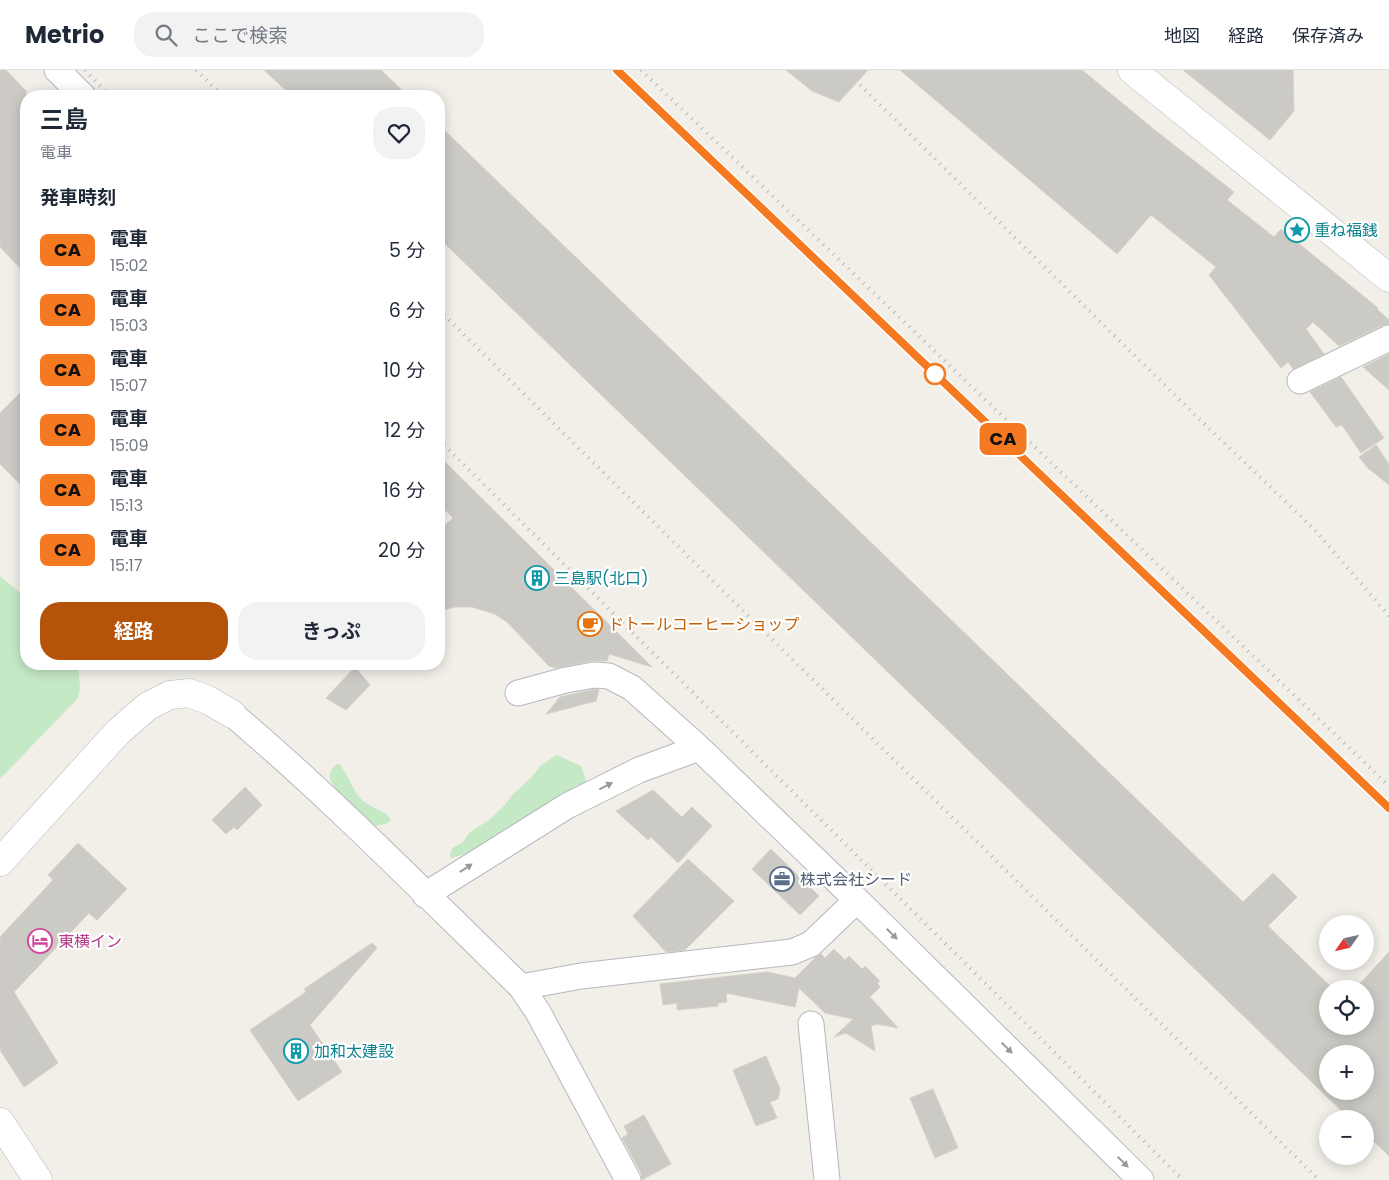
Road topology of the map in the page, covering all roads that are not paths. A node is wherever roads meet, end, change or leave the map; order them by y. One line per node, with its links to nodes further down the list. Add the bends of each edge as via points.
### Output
1 (57, 70): 3 (street)
2 (1132, 70): 4 (street)
3 (77, 90)
4 (1389, 278)
5 (1389, 338): 6 (street)
6 (1300, 381)
7 (518, 693): 9 (street, via 566,680 609,676 632,688)
8 (232, 714): 10 (street, via 189,693 170,695 148,706 118,732); 11 (street, via 270,746)
9 (699, 748): 11 (street, one-way to 9, via 567,806 639,770); 12 (street)
10 (0, 862)
11 (425, 895): 13 (street)
12 (857, 900): 13 (street, via 811,944 792,952 582,976); 19 (street, one-way to 19)
13 (521, 987): 17 (street, via 538,1012)
14 (811, 1024): 18 (street)
15 (0, 1122): 16 (street)
16 (38, 1180)
17 (628, 1180)
18 (827, 1180)
19 (1141, 1180)

